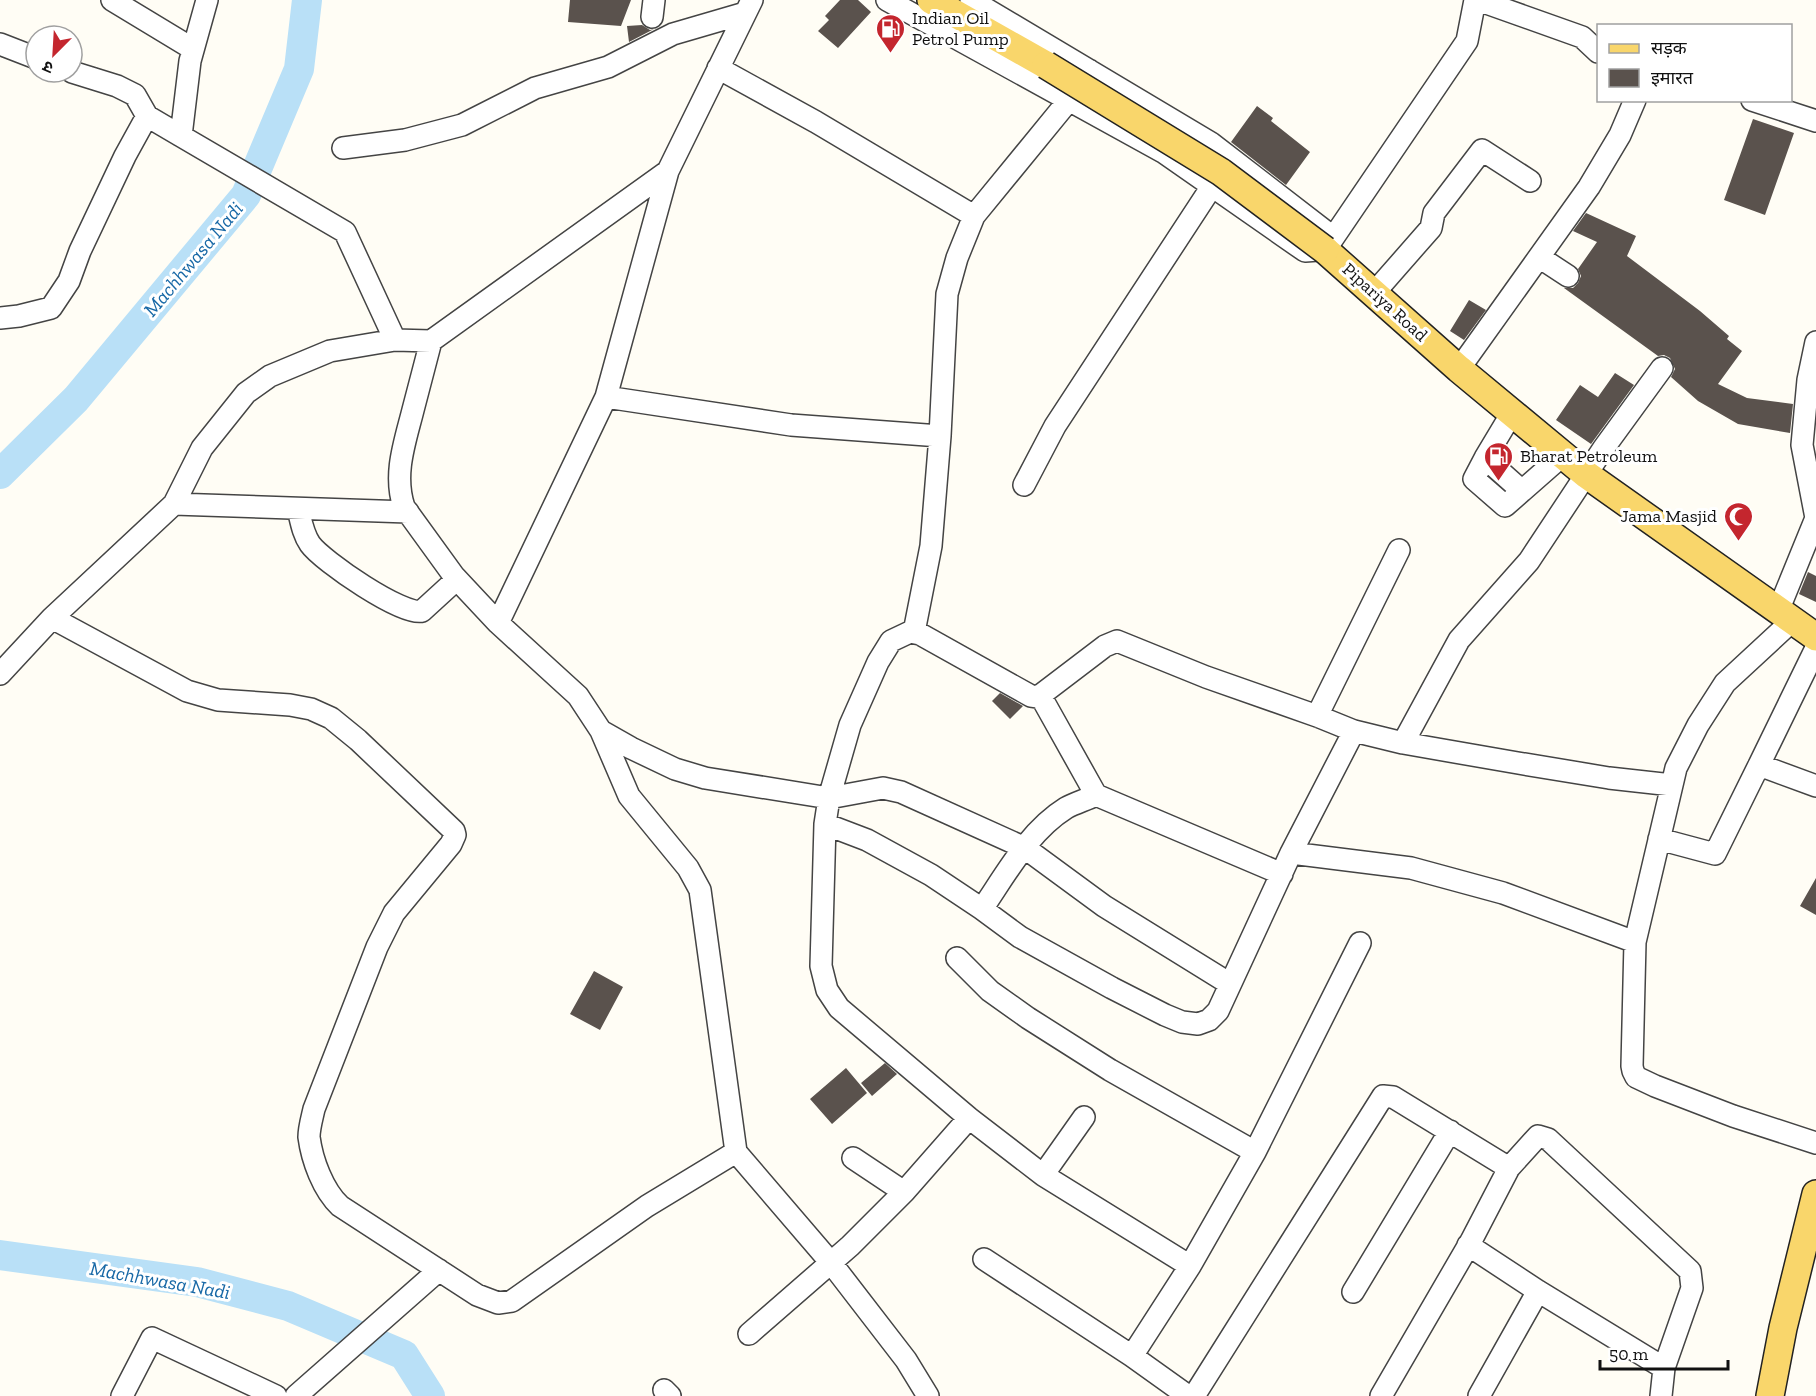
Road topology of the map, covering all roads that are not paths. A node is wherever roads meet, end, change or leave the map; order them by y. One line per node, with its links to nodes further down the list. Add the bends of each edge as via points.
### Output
1 (112, 0): 9 (street)
2 (207, 0): 9 (street)
3 (887, 0): 15 (street)
4 (931, 0): 27 (main road, Pipariya Road, bridge, via 1074,81 1221,172)
5 (970, 0): 13 (street)
6 (1477, 0): 10 (street, via 1582,37); 27 (street, via 1467,40)
7 (748, 6): 12 (street); 21 (street, via 673,34 608,66 535,88 462,125 405,140)
8 (0, 44): 11 (street)
9 (193, 49): 20 (street)
10 (1597, 50)
11 (24, 53)
12 (718, 68): 23 (street); 26 (street)
13 (1089, 70): 15 (street); 22 (street)
14 (84, 76): 18 (street, via 135,95)
15 (1069, 100): 25 (street, via 1163,152); 26 (street)
16 (1634, 102): 28 (street, via 1589,187)
17 (1758, 102): 19 (street)
18 (147, 116): 20 (street); 31 (street, via 69,281 51,308)
19 (1816, 121)
20 (181, 136): 32 (street, via 345,232)
21 (343, 148)
22 (1230, 158): 25 (street); 27 (street, via 1325,231)
23 (668, 171): 33 (street); 37 (street)
24 (1530, 181): 30 (street, via 1482,150 1434,213 1431,228)
25 (1212, 186): 27 (street, via 1305,251); 42 (street, via 1055,426)
26 (974, 216): 39 (street, via 947,294)
27 (1325, 250): 30 (main road, Pipariya Road)
28 (1539, 257): 29 (street); 36 (street)
29 (1568, 276)
30 (1374, 293): 36 (main road, Pipariya Road)
31 (0, 318)
32 (395, 340): 33 (street); 43 (street, via 330,351 270,376 246,393 202,448)
33 (431, 341): 45 (street, via 400,459 400,494)
34 (1816, 342): 48 (street, via 1802,445 1816,518)
35 (1662, 368): 41 (street)
36 (1459, 369): 38 (main road, Pipariya Road)
37 (606, 397): 39 (street, via 791,425); 50 (street)
38 (1512, 413): 40 (main road, Pipariya Road); 40 (street, via 1485,458 1522,491)
39 (940, 436): 51 (street, via 931,546)
40 (1563, 456): 41 (main road, Pipariya Road)
41 (1587, 475): 48 (main road, Pipariya Road); 59 (street, via 1529,561 1459,640)
42 (1024, 485)
43 (174, 504): 44 (street); 49 (street)
44 (298, 509): 45 (street); 47 (street, via 315,550 389,602 422,611)
45 (408, 512): 47 (street)
46 (1399, 550): 56 (street)
47 (457, 579): 50 (street)
48 (1785, 616): 52 (main road, Pipariya Road); 61 (street, via 1725,683 1698,725 1676,768)
49 (52, 618): 54 (street); 90 (street, via 187,691 218,700 290,705 331,718 452,827 455,835 451,844 394,913 377,947 314,1109 309,1135 314,1158 332,1198)
50 (498, 623): 57 (street, via 578,696)
51 (914, 632): 55 (street, via 1031,696); 64 (street, via 891,641 883,652 850,725)
52 (1816, 637)
53 (1816, 648): 60 (street)
54 (0, 674)
55 (1040, 695): 56 (street, via 1117,641); 63 (street)
56 (1317, 716): 58 (street)
57 (601, 731): 64 (street, via 675,768 705,778); 79 (street, via 629,796 688,868 700,890)
58 (1354, 732): 59 (street); 68 (street)
59 (1403, 743): 61 (street)
60 (1759, 765): 62 (street); 66 (street, via 1715,854)
61 (1672, 785): 66 (street)
62 (1816, 786)
63 (1096, 795): 67 (street, via 1067,808 1045,824); 69 (street)
64 (830, 798): 65 (street); 67 (street, via 883,788 901,792)
65 (825, 824): 70 (street, via 867,840); 76 (street, via 821,966 827,990 839,1008)
66 (1659, 839): 71 (street)
67 (1025, 848): 70 (street); 74 (street, via 1104,906)
68 (1291, 854): 69 (street); 71 (street, via 1411,868 1503,893)
69 (1282, 874): 74 (street)
70 (982, 909): 74 (street, via 1055,957 1182,1022 1198,1024 1209,1020 1218,1011)
71 (1635, 942): 78 (street, via 1634,1075 1733,1116)
72 (1360, 943): 80 (street)
73 (957, 958): 80 (street, via 990,992 1028,1018 1110,1070)
74 (1230, 984)
75 (1084, 1117): 83 (street)
76 (969, 1118): 83 (street); 84 (street)
77 (1450, 1131): 82 (street); 92 (street); 101 (street, via 1393,1097 1382,1097)
78 (1816, 1143)
79 (736, 1152): 88 (street); 90 (street, via 647,1206 512,1301 498,1303 477,1295)
80 (1255, 1152): 89 (street)
81 (854, 1158): 84 (street)
82 (1509, 1168): 86 (street); 95 (street, via 1536,1137 1548,1139 1690,1271 1692,1288)
83 (1043, 1175): 89 (street)
84 (904, 1192): 88 (street)
85 (1816, 1194): 105 (main road)
86 (1468, 1245): 91 (street); 102 (street)
87 (984, 1259): 94 (street)
88 (832, 1264): 93 (street); 99 (street, via 906,1360)
89 (1190, 1266): 94 (street)
90 (439, 1270): 98 (street)
91 (1538, 1291): 95 (street); 103 (street)
92 (1353, 1292)
93 (749, 1334)
94 (1132, 1356): 100 (street)
95 (1664, 1368): 104 (street)
96 (122, 1396): 97 (street, via 152,1338)
97 (276, 1396)
98 (296, 1396)
99 (928, 1396)
100 (1188, 1396)
101 (1194, 1396)
102 (1381, 1396)
103 (1479, 1396)
104 (1661, 1396)
105 (1770, 1396)

